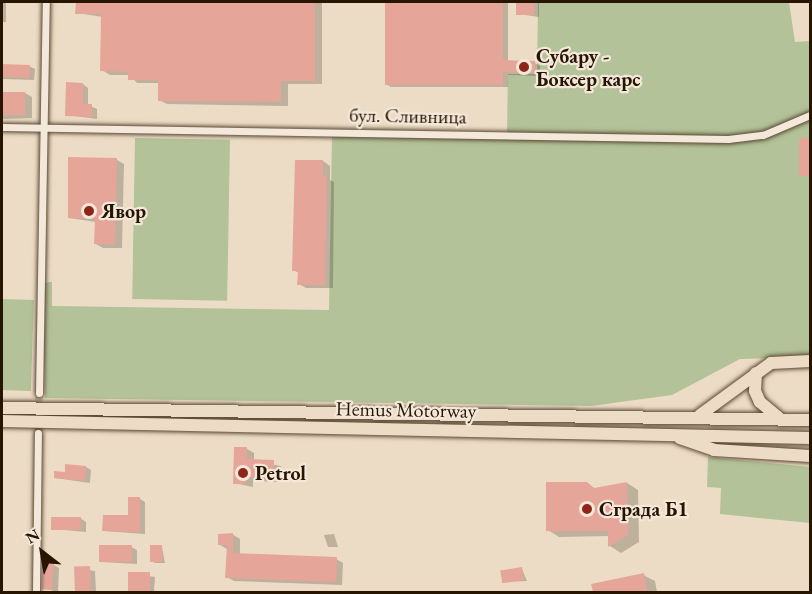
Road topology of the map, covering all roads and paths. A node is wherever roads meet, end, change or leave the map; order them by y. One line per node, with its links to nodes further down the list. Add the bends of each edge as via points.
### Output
1 (46, 2): 4 (street)
2 (810, 116): 4 (street, бул. Сливница, via 763,135 728,139)
3 (2, 127): 4 (street, бул. Сливница)
4 (45, 128): 7 (street)
5 (810, 362): 6 (highway, via 779,361)
6 (756, 373): 9 (highway); 10 (highway, via 755,391 760,402)
7 (39, 393)
8 (2, 408): 9 (highway, Hemus Motorway)
9 (699, 416): 10 (highway, Hemus Motorway)
10 (779, 418): 11 (highway, Hemus Motorway)
11 (810, 420)
12 (2, 421): 14 (highway, Hemus Motorway)
13 (38, 433): 17 (street)
14 (668, 434): 15 (highway, Hemus Motorway); 16 (highway, via 714,450)
15 (810, 438)
16 (810, 456)
17 (36, 592)

